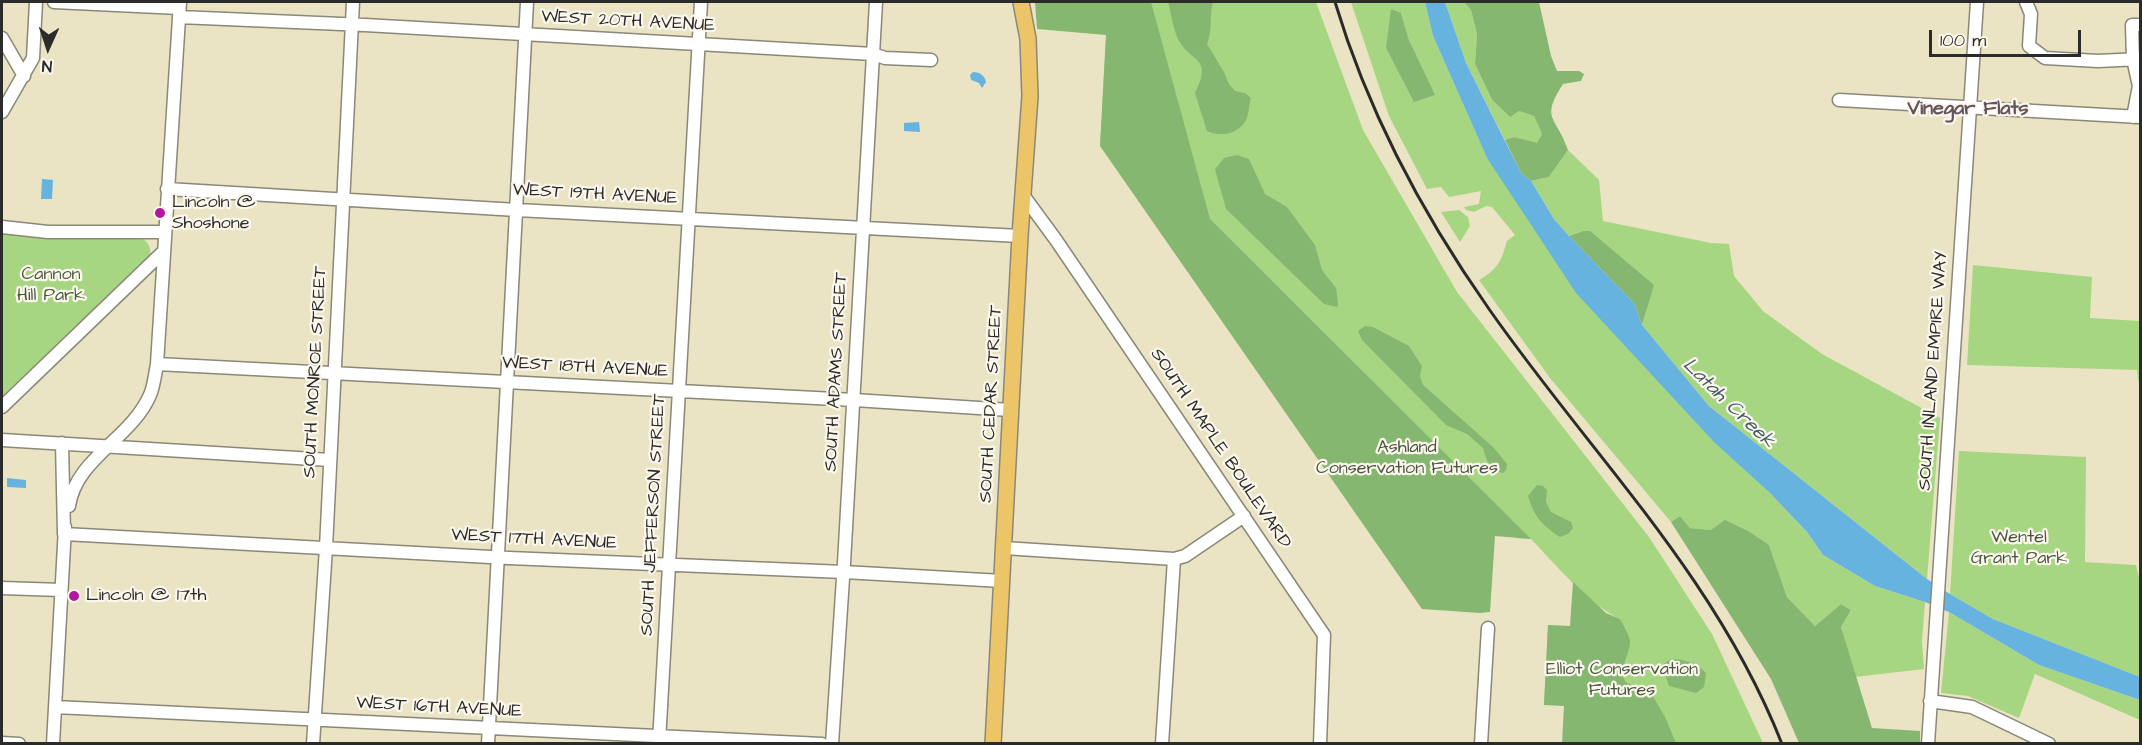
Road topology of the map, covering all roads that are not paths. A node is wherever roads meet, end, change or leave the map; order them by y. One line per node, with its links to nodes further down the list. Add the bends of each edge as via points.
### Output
1 (36, 2): 19 (street, via 33,58)
2 (54, 2): 10 (street, WEST 20TH AVENUE)
3 (353, 2): 11 (street, SOUTH MONROE STREET)
4 (527, 2): 13 (street)
5 (701, 2): 15 (street, SOUTH JEFFERSON STREET)
6 (876, 2): 16 (street, SOUTH ADAMS STREET)
7 (1022, 2): 25 (main road, SOUTH CEDAR STREET, via 1030,67)
8 (1977, 2): 21 (street, SOUTH INLAND EMPIRE WAY)
9 (2026, 2): 17 (street, via 2031,14 2029,46 2045,58)
10 (179, 9): 11 (street, WEST 20TH AVENUE); 24 (street)
11 (352, 24): 13 (street, WEST 20TH AVENUE); 26 (street, SOUTH MONROE STREET)
12 (2140, 25): 17 (street, via 2132,25)
13 (524, 35): 15 (street, WEST 20TH AVENUE); 27 (street)
14 (2, 38): 19 (street)
15 (699, 43): 16 (street, WEST 20TH AVENUE); 28 (street, SOUTH JEFFERSON STREET)
16 (873, 54): 18 (street, WEST 20TH AVENUE); 30 (street, SOUTH ADAMS STREET)
17 (2137, 59): 23 (street)
18 (931, 60)
19 (24, 76): 22 (street)
20 (1839, 100): 21 (street)
21 (1970, 108): 23 (street); 57 (street, SOUTH INLAND EMPIRE WAY)
22 (2, 112)
23 (2137, 117)
24 (168, 189): 26 (street, WEST 19TH AVENUE); 31 (street)
25 (1023, 195): 32 (main road, SOUTH CEDAR STREET); 45 (street, SOUTH MAPLE BOULEVARD)
26 (342, 199): 27 (street, WEST 19TH AVENUE); 35 (street, SOUTH MONROE STREET)
27 (517, 210): 28 (street, WEST 19TH AVENUE); 36 (street)
28 (688, 218): 30 (street, WEST 19TH AVENUE); 37 (street, SOUTH JEFFERSON STREET)
29 (2, 227): 31 (street, via 48,232)
30 (862, 227): 32 (street, WEST 19TH AVENUE); 38 (street, SOUTH ADAMS STREET)
31 (165, 232): 33 (street)
32 (1020, 236): 40 (main road, SOUTH CEDAR STREET)
33 (164, 251): 34 (street); 39 (street)
34 (157, 363): 35 (street, WEST 18TH AVENUE); 43 (street, via 150,395)
35 (335, 372): 36 (street, WEST 18TH AVENUE); 44 (street, SOUTH MONROE STREET)
36 (508, 382): 37 (street, WEST 18TH AVENUE); 49 (street)
37 (679, 390): 38 (street, WEST 18TH AVENUE); 51 (street, SOUTH JEFFERSON STREET)
38 (854, 400): 40 (street, WEST 18TH AVENUE); 52 (street, SOUTH ADAMS STREET)
39 (2, 407)
40 (1011, 410): 48 (main road, SOUTH CEDAR STREET)
41 (2, 440): 42 (street)
42 (62, 443): 43 (street); 46 (street)
43 (108, 448): 44 (street); 46 (street, via 84,469 71,492)
44 (330, 460): 47 (street, SOUTH MONROE STREET)
45 (1244, 516): 50 (street, via 1185,556); 71 (street, SOUTH MAPLE BOULEVARD, via 1324,635)
46 (64, 534): 47 (street, WEST 17TH AVENUE); 55 (street)
47 (326, 548): 49 (street, WEST 17TH AVENUE); 59 (street, SOUTH MONROE STREET)
48 (1004, 548): 50 (street); 53 (main road, SOUTH CEDAR STREET)
49 (498, 557): 51 (street, WEST 17TH AVENUE); 60 (street)
50 (1174, 559): 70 (street)
51 (668, 564): 52 (street, WEST 17TH AVENUE); 61 (street, SOUTH JEFFERSON STREET)
52 (844, 572): 53 (street, WEST 17TH AVENUE); 68 (street, SOUTH ADAMS STREET)
53 (1002, 581): 69 (main road, SOUTH CEDAR STREET)
54 (2, 588): 55 (street)
55 (61, 590): 58 (street)
56 (1488, 628): 72 (street)
57 (1930, 701): 73 (street, SOUTH INLAND EMPIRE WAY); 74 (street, via 1972,707)
58 (55, 707): 59 (street, WEST 16TH AVENUE); 64 (street)
59 (315, 720): 60 (street, WEST 16TH AVENUE); 65 (street, SOUTH MONROE STREET)
60 (489, 728): 61 (street, WEST 16TH AVENUE); 66 (street)
61 (659, 740): 67 (street, WEST 16TH AVENUE)
62 (2, 743): 63 (street)
63 (19, 744)
64 (53, 744)
65 (313, 744)
66 (488, 744)
67 (822, 744)
68 (832, 744)
69 (993, 744)
70 (1162, 744)
71 (1320, 744)
72 (1481, 744)
73 (1928, 744)
74 (2049, 744)

